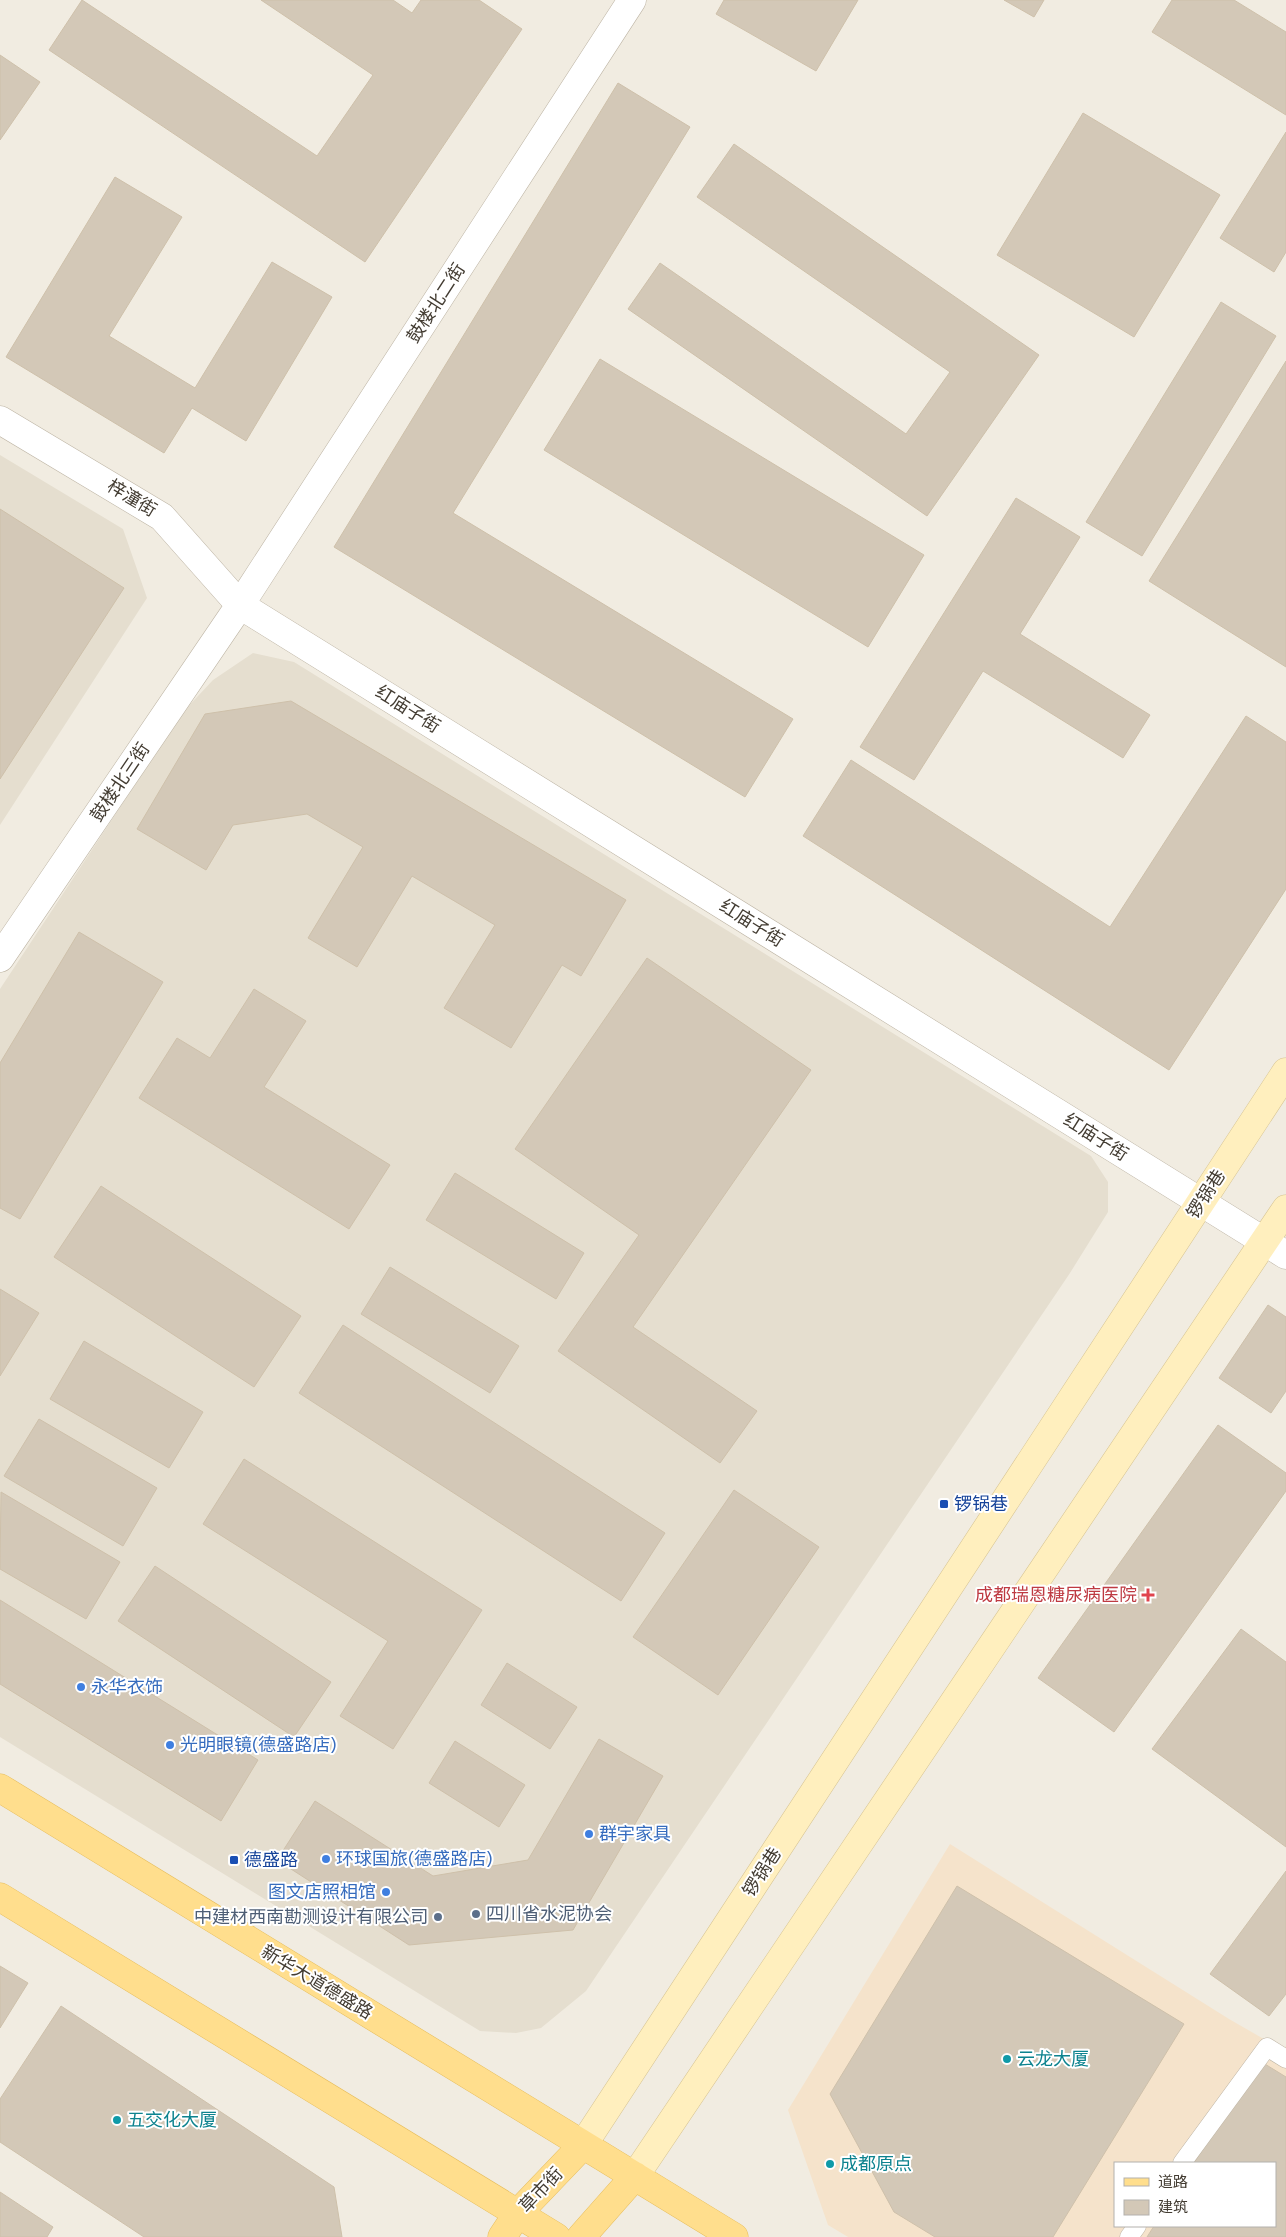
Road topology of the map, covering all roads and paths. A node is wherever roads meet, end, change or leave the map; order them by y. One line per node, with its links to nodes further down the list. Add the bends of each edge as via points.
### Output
1 (632, 0): 3 (street, 鼓楼北二街)
2 (0, 420): 3 (street, 梓潼街, via 162,517)
3 (240, 605): 4 (street, 鼓楼北三街); 6 (street, 红庙子街)
4 (0, 958)
5 (1286, 1072): 6 (main road, 锣锅巷)
6 (1201, 1202): 8 (street, 红庙子街); 12 (main road, 锣锅巷)
7 (1286, 1210): 8 (main road)
8 (1275, 1248): 14 (main road)
9 (0, 1788): 12 (main road, 新华大道德盛路)
10 (0, 1896): 15 (main road)
11 (1286, 2059): 13 (lane, via 1267,2047)
12 (583, 2145): 14 (main road, 新华大道德盛路); 15 (main road, 草市街)
13 (1183, 2162)
14 (635, 2176): 18 (main road); 19 (main road, 新华大道德盛路)
15 (518, 2213): 16 (main road, 草市街); 17 (main road)
16 (502, 2237)
17 (556, 2237)
18 (581, 2237)
19 (734, 2237)

